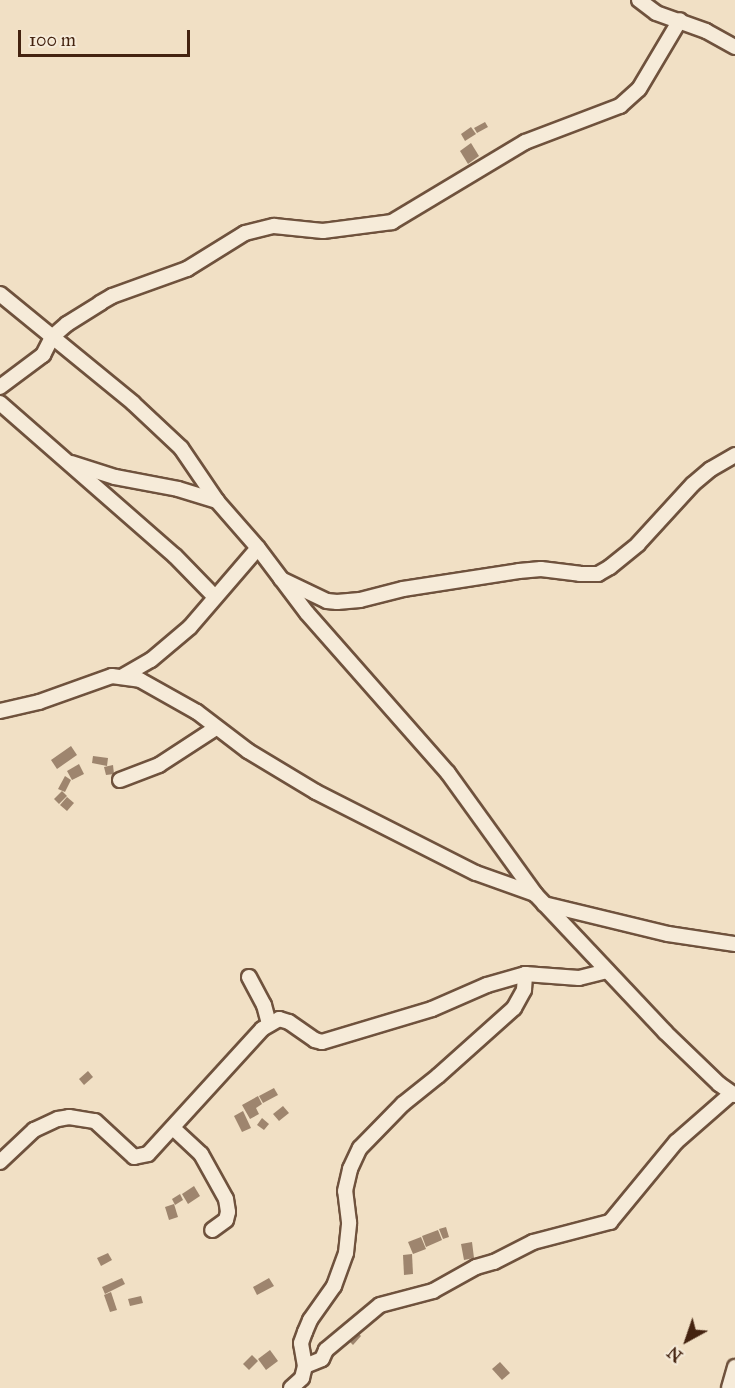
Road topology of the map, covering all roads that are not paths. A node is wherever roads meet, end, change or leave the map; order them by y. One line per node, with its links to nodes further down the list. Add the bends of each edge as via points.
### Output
1 (639, 0): 2 (street, via 656,13)
2 (680, 20): 3 (street); 5 (street, via 639,88 626,102 525,142 402,218 379,225 323,231 274,226 245,233 187,269 112,296)
3 (735, 47)
4 (0, 294): 5 (street)
5 (52, 337): 6 (street, via 43,355); 11 (street, via 181,448)
6 (0, 388): 8 (street)
7 (0, 404): 8 (street)
8 (25, 425): 10 (street)
9 (735, 455): 13 (street, via 693,484 638,544 598,573 519,571 337,602)
10 (66, 462): 11 (street); 14 (street, via 195,574)
11 (217, 501): 12 (street)
12 (258, 548): 13 (street); 14 (street)
13 (279, 578): 19 (street, via 448,773)
14 (216, 597): 15 (street, via 172,644)
15 (123, 676): 16 (street, via 102,678 39,702); 17 (street, via 140,680 175,699)
16 (0, 711)
17 (216, 728): 18 (street, via 159,765); 19 (street, via 316,792 457,864)
18 (120, 780)
19 (540, 899): 20 (street, via 668,934); 21 (street)
20 (735, 944)
21 (607, 971): 22 (street, via 579,978); 25 (street, via 696,1062)
22 (525, 974): 24 (street, via 336,1039 315,1040 285,1020); 29 (street, via 524,990 514,1008 403,1104 360,1148 345,1191 349,1222 346,1252 334,1286 310,1320 301,1343)
23 (249, 976): 24 (street, via 264,1005)
24 (268, 1024): 26 (street)
25 (734, 1094): 29 (street, via 676,1142 610,1222 533,1242 433,1291 380,1305 326,1350 322,1359)
26 (173, 1128): 27 (street, via 140,1158 128,1153 95,1120 58,1119 28,1134); 28 (street, via 201,1154 226,1199 226,1220)
27 (0, 1162)
28 (212, 1230)
29 (305, 1366): 31 (street, via 302,1378)
30 (735, 1367): 32 (street)
31 (291, 1388)
32 (729, 1388)

